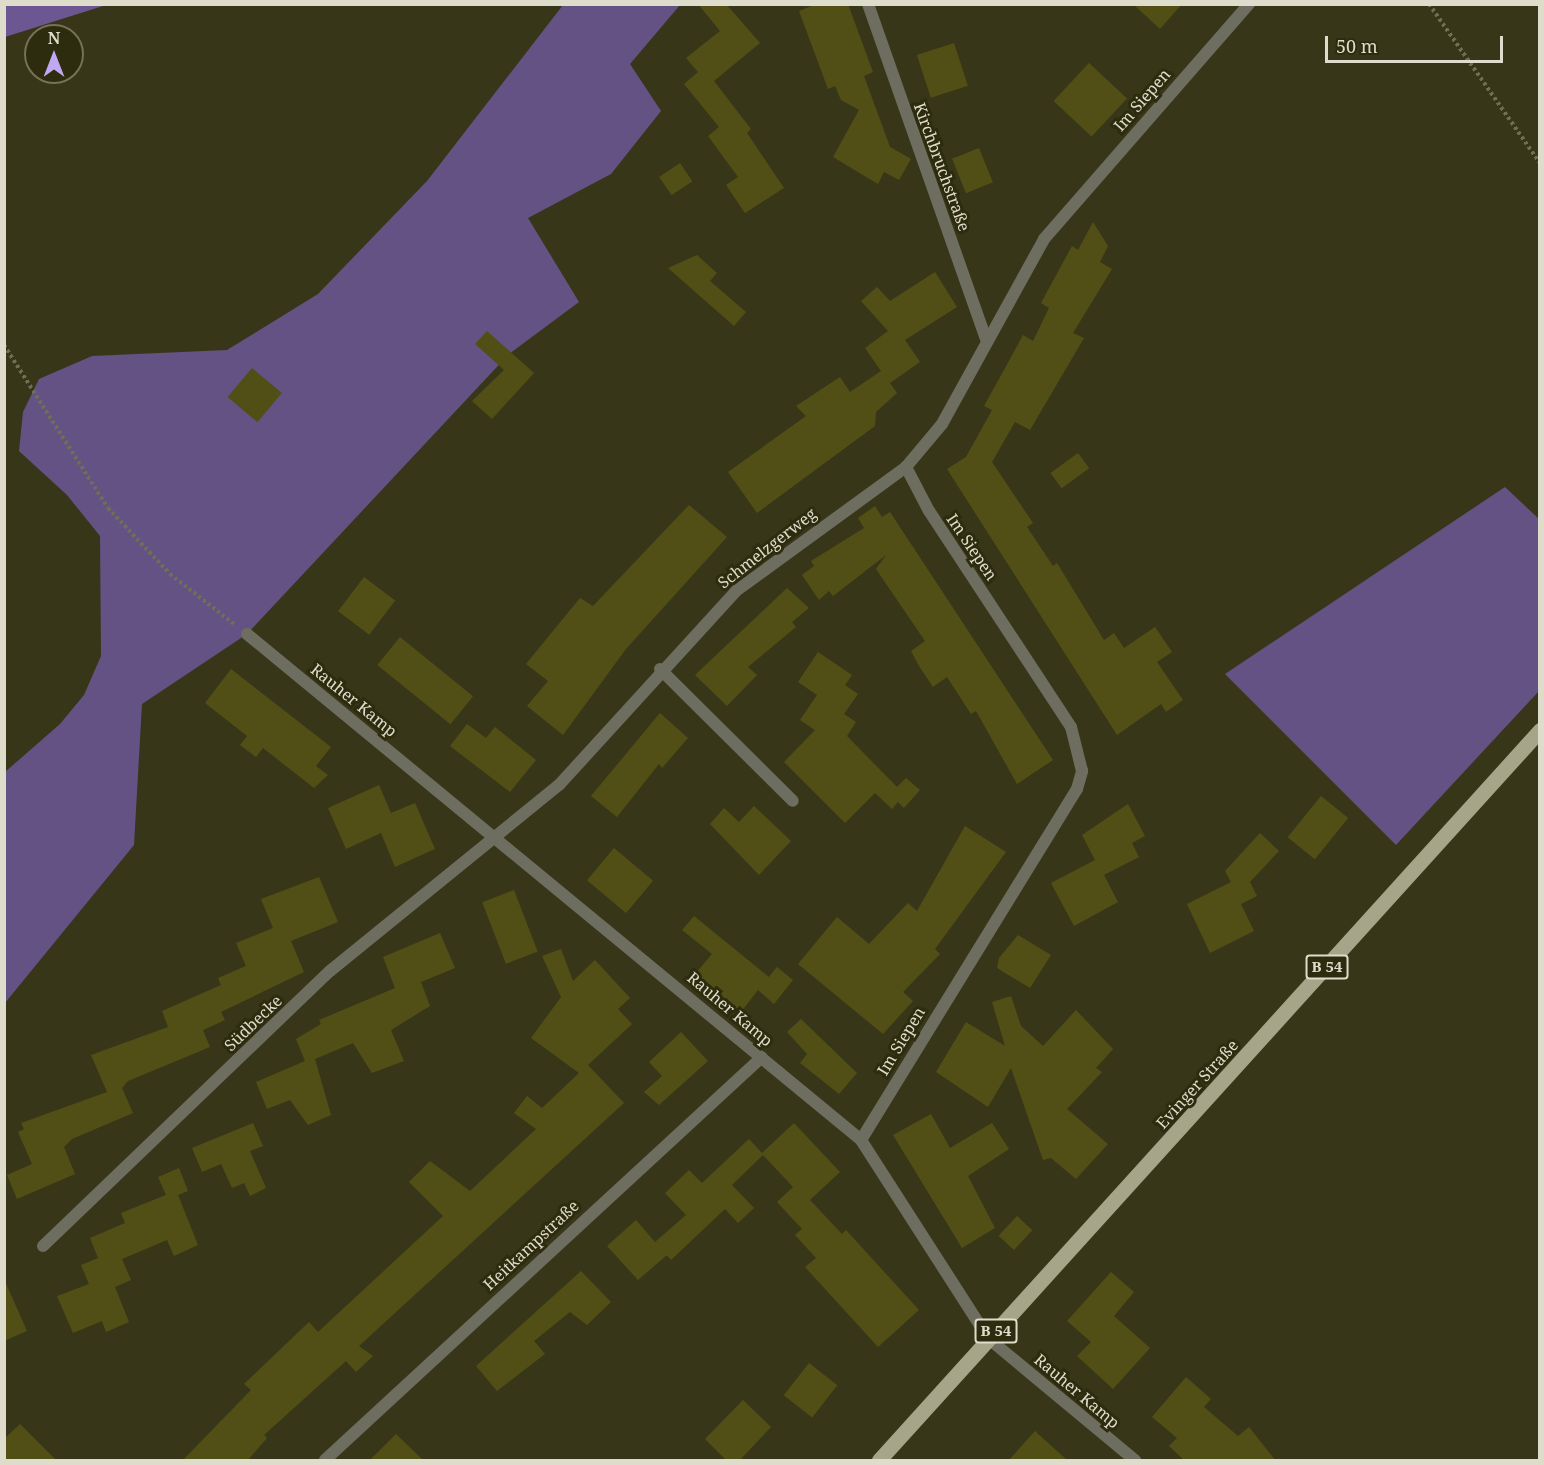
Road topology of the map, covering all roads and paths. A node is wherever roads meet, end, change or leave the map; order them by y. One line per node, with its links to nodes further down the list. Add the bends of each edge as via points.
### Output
1 (868, 4): 5 (street, Kirchbruchstraße)
2 (1249, 4): 5 (street, Im Siepen, via 1044,239)
3 (1429, 4): 4 (path)
4 (1539, 163)
5 (986, 340): 7 (street, Im Siepen, via 942,424)
6 (4, 345): 8 (path, via 108,508 170,574)
7 (906, 467): 9 (street, Schmelzgerweg, via 744,584); 14 (street, Im Siepen, via 929,511 1067,720 1081,751 1082,771 1077,789)
8 (247, 634): 12 (street, Rauher Kamp)
9 (660, 669): 11 (street); 12 (street, Schmelzgerweg, via 559,784)
10 (1539, 730): 16 (main road, Evinger Straße / B 54)
11 (793, 801)
12 (498, 836): 13 (street, Rauher Kamp); 15 (street, Südbecke, via 330,971)
13 (762, 1057): 14 (street, Rauher Kamp); 17 (street, Heitkampstraße)
14 (861, 1140): 16 (street, Rauher Kamp)
15 (43, 1246)
16 (989, 1338): 18 (main road, Evinger Straße / B 54); 19 (street, Rauher Kamp)
17 (325, 1461)
18 (879, 1461)
19 (1135, 1461)

